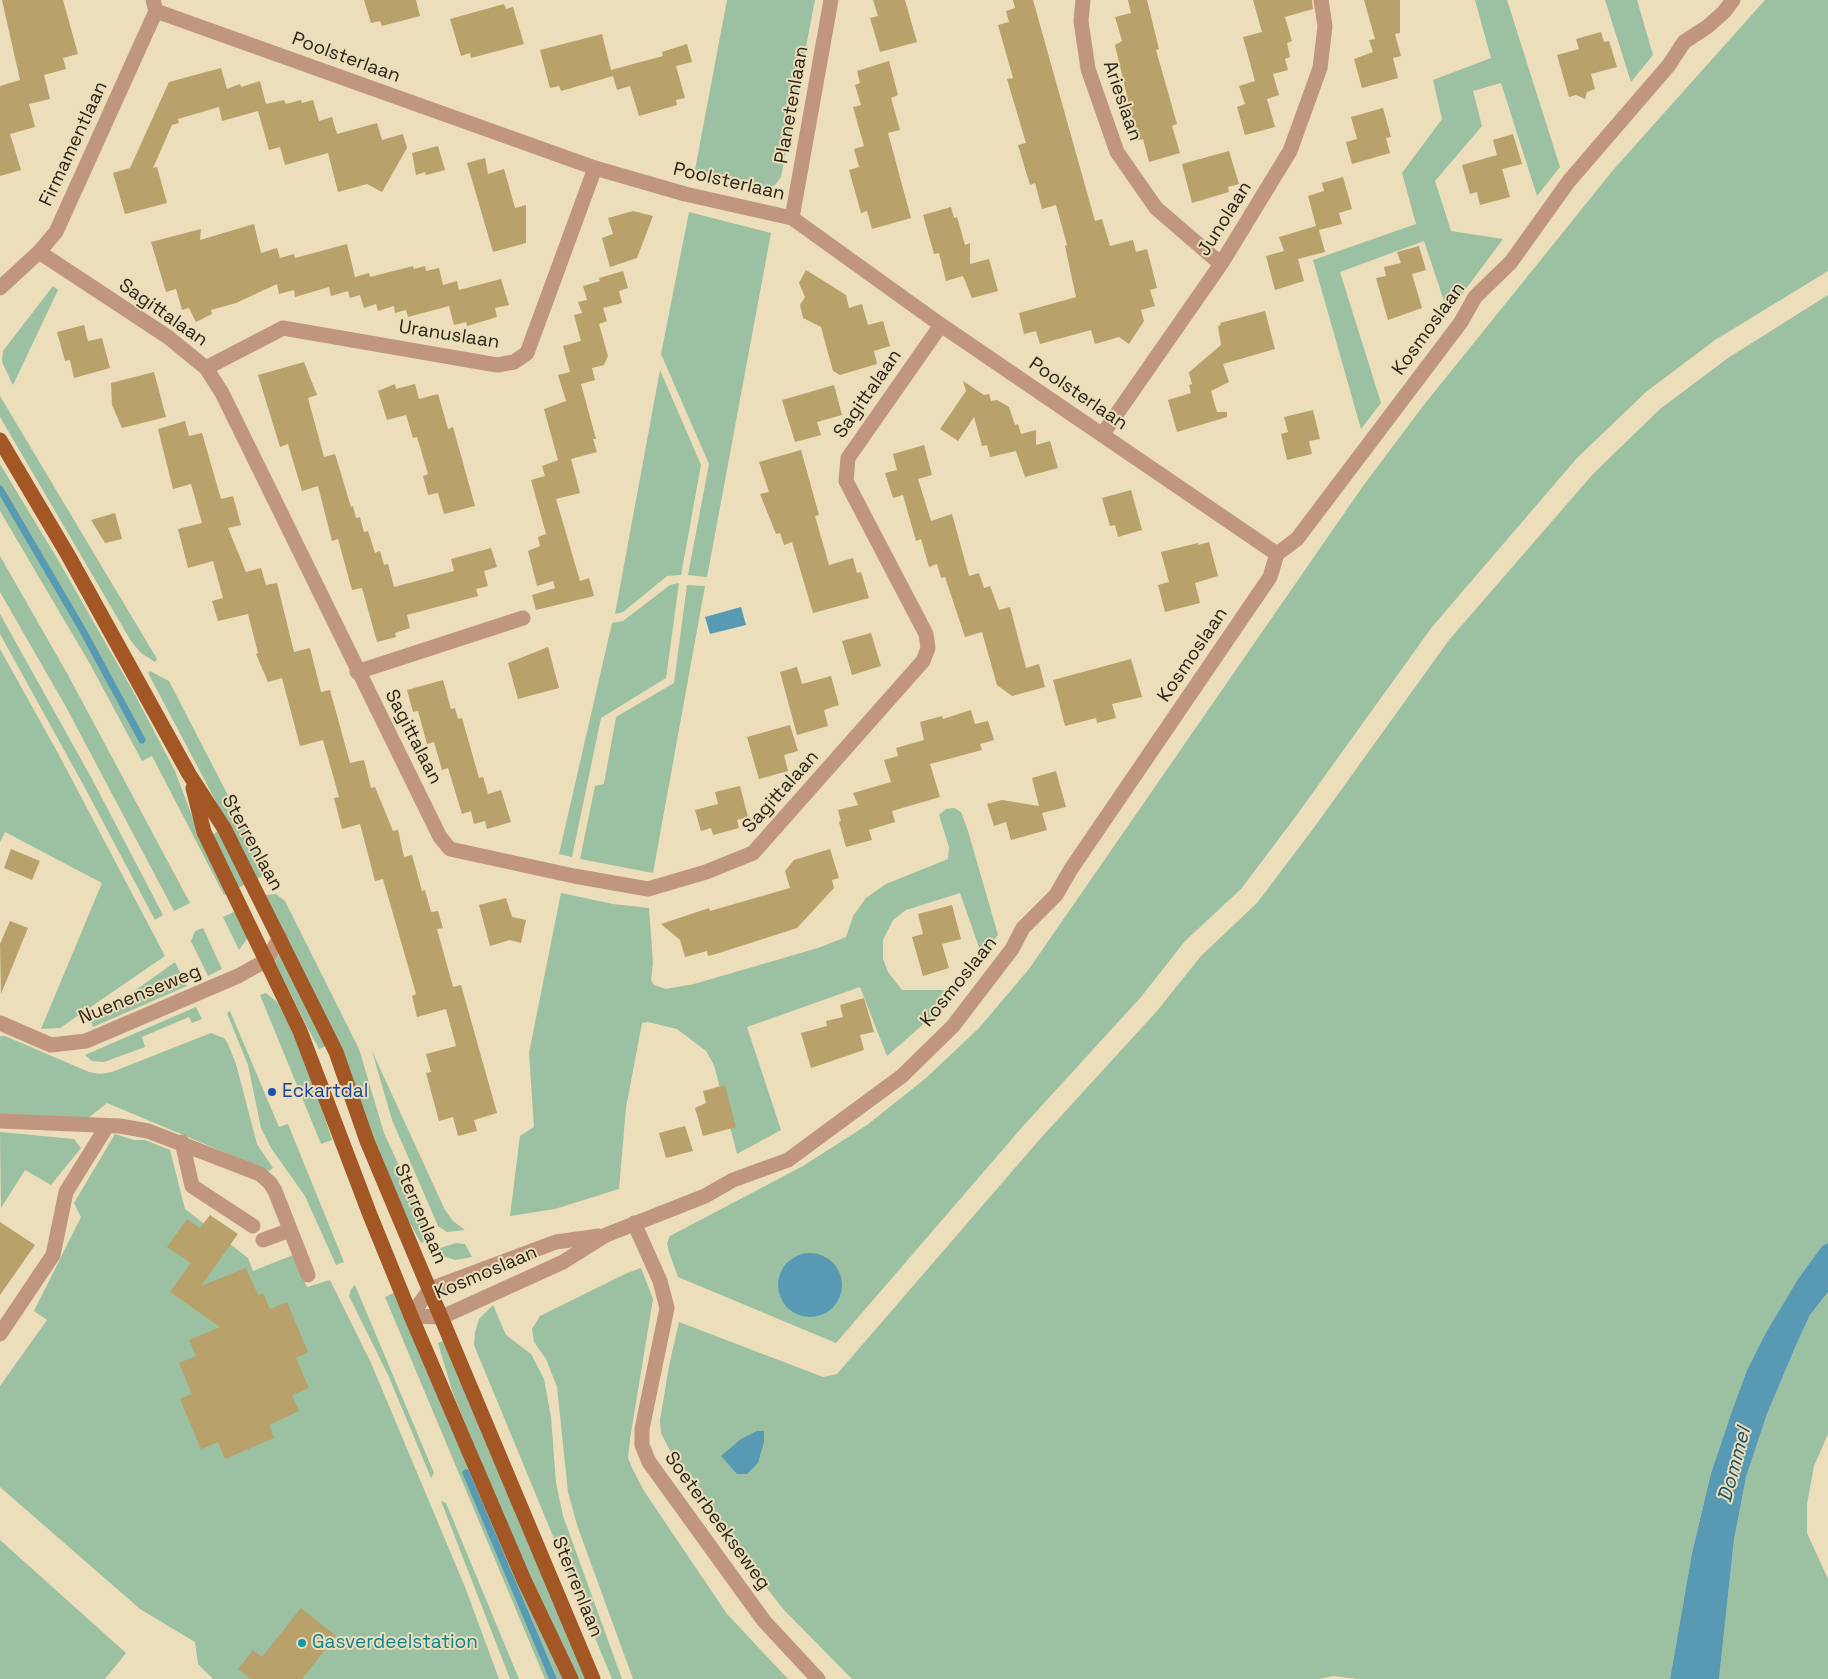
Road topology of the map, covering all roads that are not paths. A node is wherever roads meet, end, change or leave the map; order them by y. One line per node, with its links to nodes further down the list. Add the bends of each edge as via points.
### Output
1 (831, 0): 7 (street, Planetenlaan)
2 (1082, 0): 9 (street, Arieslaan, via 1081,21 1088,69 1117,152 1156,208)
3 (1321, 0): 9 (street, Junolaan, via 1324,26 1320,68 1290,151)
4 (1733, 0): 16 (street, Kosmoslaan, via 1707,27 1684,42 1669,65 1569,181 1511,262 1475,297 1461,322 1297,539)
5 (155, 6): 6 (street, Poolsterlaan); 8 (street, Firmamentlaan, via 56,232)
6 (595, 168): 7 (street, Poolsterlaan, via 686,194); 12 (street, Uranuslaan, via 527,353 514,362 497,365 283,328)
7 (792, 218): 11 (street, Poolsterlaan)
8 (39, 252): 10 (street, Firmamentlaan); 12 (street, Sagittalaan, via 168,338)
9 (1221, 264): 13 (street, Junolaan)
10 (0, 288)
11 (941, 325): 13 (street, Poolsterlaan); 18 (street, Sagittalaan, via 848,458 846,481 926,634 928,648 923,661 753,853 706,872 648,889 450,849 440,837)
12 (206, 368): 18 (street, Sagittalaan, via 222,393)
13 (1102, 435): 16 (street, Poolsterlaan)
14 (0, 440): 15 (main road, Sterrenlaan)
15 (4, 452): 19 (main road, Sterrenlaan, via 77,571)
16 (1277, 554): 26 (street, Kosmoslaan, via 1270,577 1056,895 1023,928 1012,948 953,1026 902,1076 788,1160)
17 (523, 618): 18 (street, Sagittalaan)
18 (357, 672)
19 (190, 774): 20 (main road, Sterrenlaan, via 224,828); 21 (main road, Sterrenlaan, via 204,832)
20 (280, 938): 21 (street); 32 (main road, Sterrenlaan, via 336,1052 367,1141)
21 (267, 960): 22 (street, Nuenenseweg, via 182,1001 86,1041 52,1045); 33 (main road, Sterrenlaan, via 316,1068)
22 (0, 1023)
23 (0, 1121): 24 (street)
24 (106, 1126): 25 (street, via 148,1131); 35 (street, via 66,1192 54,1255)
25 (182, 1142): 27 (street, via 192,1186); 28 (street, via 260,1174 275,1190)
26 (634, 1223): 29 (street, Kosmoslaan); 38 (street, Soeterbeekseweg, via 660,1281 667,1308 642,1429 642,1445 649,1462 764,1621)
27 (253, 1226)
28 (290, 1230): 30 (street); 31 (street)
29 (606, 1235): 32 (street, Kosmoslaan, via 556,1242); 34 (street, Kosmoslaan, via 563,1262)
30 (263, 1240)
31 (308, 1276)
32 (430, 1289): 33 (street, Kosmoslaan); 34 (main road, Sterrenlaan)
33 (411, 1316): 34 (street, Kosmoslaan); 36 (main road, Sterrenlaan, via 524,1580)
34 (442, 1317): 37 (main road, Sterrenlaan)
35 (0, 1334)
36 (571, 1679)
37 (593, 1679)
38 (818, 1679)

